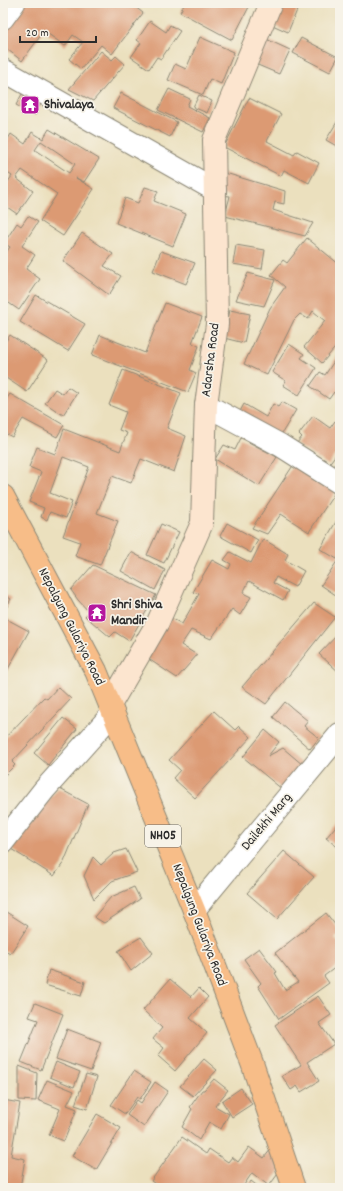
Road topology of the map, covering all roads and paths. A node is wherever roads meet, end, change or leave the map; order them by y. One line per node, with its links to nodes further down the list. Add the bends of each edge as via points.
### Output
1 (14, 3): 3 (street)
2 (271, 3): 5 (main road, Adarsha Road, via 214,140)
3 (3, 18)
4 (3, 70): 5 (street)
5 (215, 190): 6 (main road, Adarsha Road, via 217,324)
6 (206, 404): 7 (street, via 280,445); 9 (main road, Adarsha Road, via 202,523 158,622)
7 (340, 483)
8 (3, 496): 9 (main road, Nepalgung Gulariya Road / NH05, via 96,671)
9 (111, 709): 11 (street); 12 (main road, Nepalgung Gulariya Road / NH05)
10 (340, 734): 12 (street, Dailekhi Marg)
11 (3, 842)
12 (194, 910): 13 (main road, Nepalgung Gulariya Road / NH05, via 252,1063)
13 (294, 1188)

